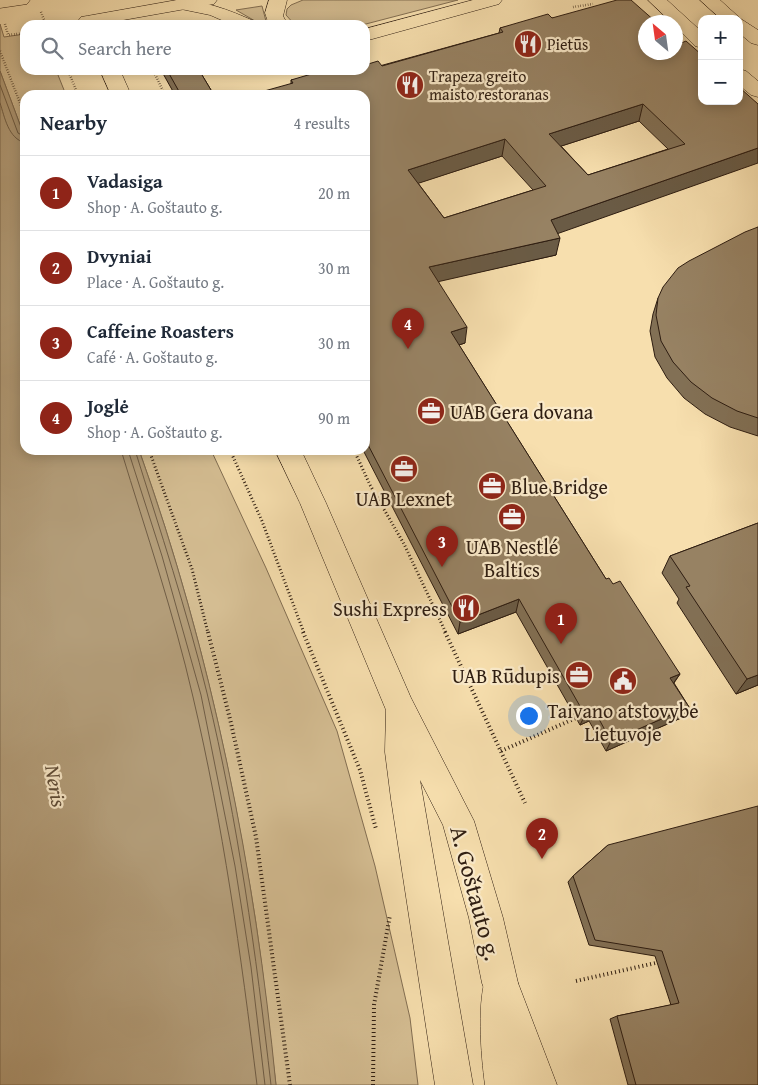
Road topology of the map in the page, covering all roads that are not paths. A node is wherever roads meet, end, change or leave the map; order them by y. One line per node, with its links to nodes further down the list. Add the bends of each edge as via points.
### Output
1 (22, 0): 7 (main road)
2 (208, 0): 8 (main road)
3 (278, 0): 12 (main road, via 273,12)
4 (493, 0): 14 (main road)
5 (657, 0): 15 (main road)
6 (709, 0): 9 (main road)
7 (0, 3)
8 (182, 4): 10 (main road); 11 (main road, via 215,10)
9 (727, 15)
10 (86, 18)
11 (237, 20)
12 (275, 20)
13 (743, 27): 16 (main road)
14 (370, 34)
15 (698, 38)
16 (758, 39)
17 (112, 75): 19 (main road)
18 (743, 78): 20 (main road)
19 (120, 90)
20 (758, 91)
21 (290, 455): 22 (main road, A. Goštauto g.)
22 (400, 707): 23 (main road, A. Goštauto g., via 458,821 486,918); 24 (main road, A. Goštauto g., via 406,799)
23 (500, 983): 25 (main road, via 500,1059); 26 (main road, A. Goštauto g.)
24 (454, 1085)
25 (504, 1085)
26 (538, 1085)

